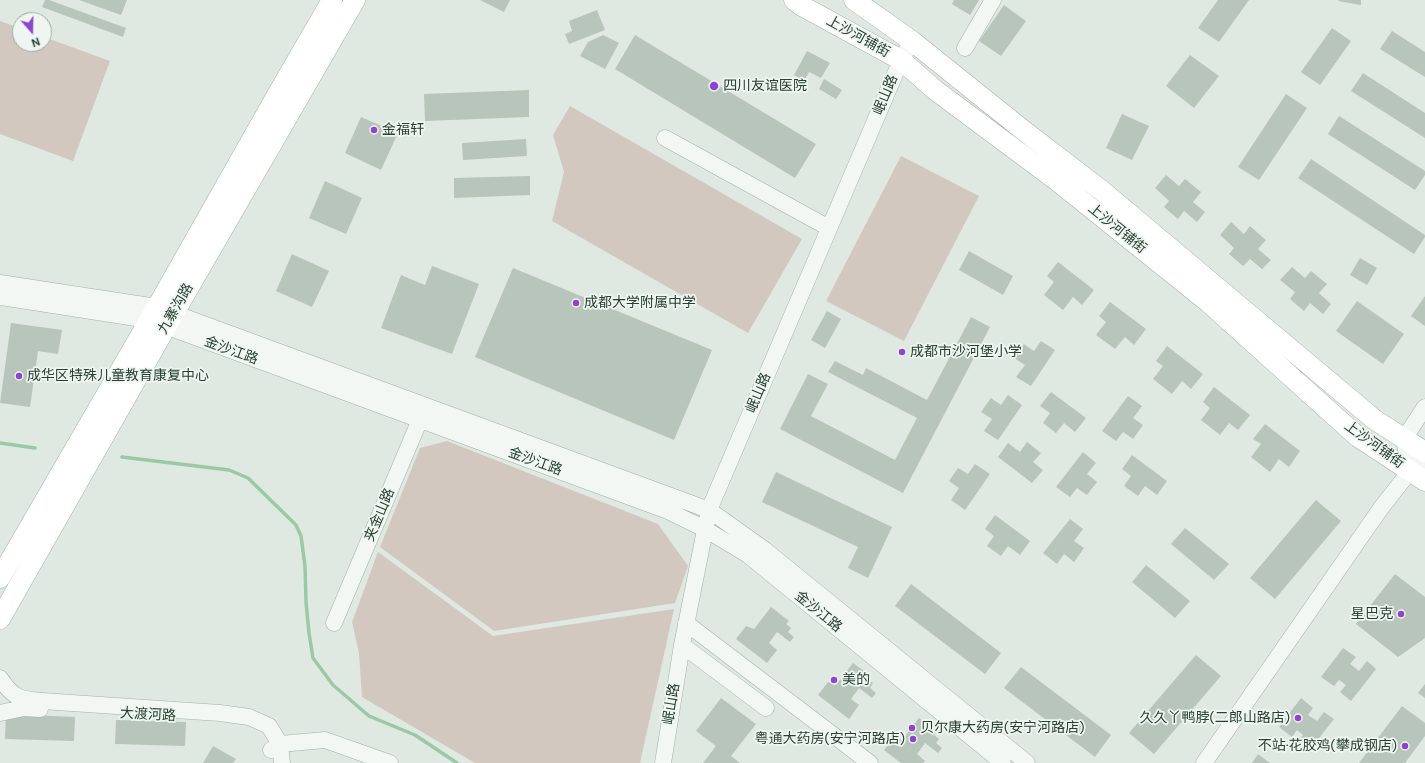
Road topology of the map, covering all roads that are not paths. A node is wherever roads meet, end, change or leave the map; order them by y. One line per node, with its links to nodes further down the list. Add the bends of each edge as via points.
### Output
1 (332, 0): 13 (main road, 九寨沟路, via 276,95)
2 (355, 0): 13 (main road, 九寨沟路)
3 (794, 0): 8 (main road, 上沙河铺街)
4 (854, 0): 6 (main road, 上沙河铺街)
5 (994, 0): 7 (street)
6 (912, 41): 8 (street, 岷山路); 16 (main road, 上沙河铺街, via 1100,190 1375,420)
7 (964, 48)
8 (901, 60): 10 (street, 岷山路); 19 (main road, 上沙河铺街, via 935,90 1056,180 1208,302 1358,436)
9 (665, 138): 10 (street)
10 (829, 228): 20 (street, 岷山路)
11 (0, 283): 13 (street, 金沙江路)
12 (0, 297): 13 (street, 金沙江路)
13 (161, 317): 15 (street, 金沙江路); 22 (main road, 九寨沟路); 23 (main road, 九寨沟路)
14 (1425, 407): 16 (street)
15 (422, 413): 20 (street); 21 (street, 金沙江路, via 668,511); 24 (street, 夹金山路)
16 (1404, 439): 17 (main road, 上沙河铺街); 19 (street)
17 (1425, 452)
18 (1425, 458): 19 (street)
19 (1417, 476): 37 (street, via 1381,508)
20 (709, 510): 21 (street, 岷山路); 36 (street, via 765,550)
21 (705, 529): 25 (street, 岷山路); 35 (street, 金沙江路, via 748,555)
22 (0, 578)
23 (0, 619)
24 (334, 623)
25 (686, 623): 26 (street, 岷山路); 34 (street)
26 (682, 644): 28 (street); 33 (street, 岷山路)
27 (0, 678): 30 (street, 大渡河路, via 8,691 21,699 249,717 269,726)
28 (766, 708)
29 (0, 713): 30 (street, 大渡河路, via 24,708 235,722 264,735)
30 (275, 753): 31 (street); 32 (street, via 325,740)
31 (282, 763)
32 (390, 763)
33 (663, 763)
34 (870, 763)
35 (1003, 763)
36 (1027, 763)
37 (1204, 763)

